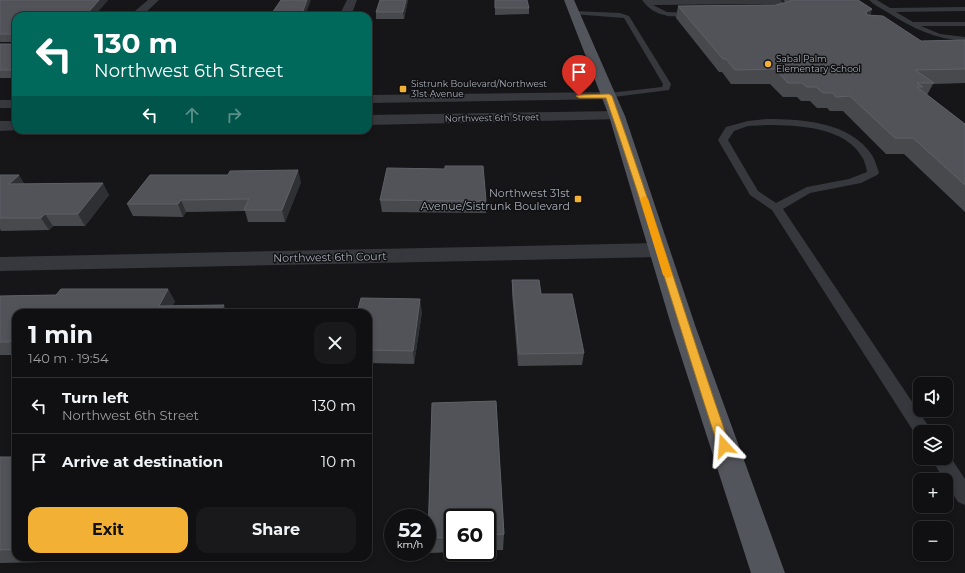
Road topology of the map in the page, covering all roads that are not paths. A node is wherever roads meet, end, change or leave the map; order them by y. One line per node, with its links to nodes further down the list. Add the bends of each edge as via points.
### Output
1 (154, 0): 9 (street)
2 (352, 0): 10 (street)
3 (569, 0): 11 (main road)
4 (872, 0): 8 (lane)
5 (778, 1): 6 (lane); 13 (lane, via 787,9)
6 (646, 2): 12 (lane, via 652,10 672,15)
7 (965, 9): 8 (lane)
8 (888, 10): 15 (lane)
9 (140, 12)
10 (347, 12)
11 (574, 13): 18 (main road); 18 (lane, via 627,17 668,85 664,89)
12 (702, 14)
13 (771, 14)
14 (897, 24): 15 (lane)
15 (912, 24): 16 (lane); 17 (lane, via 927,33 948,39)
16 (965, 24)
17 (965, 39)
18 (609, 96): 19 (street, Northwest 6th Street); 22 (main road)
19 (372, 99)
20 (0, 104): 21 (street)
21 (12, 104)
22 (617, 116): 23 (street, Northwest 6th Street); 27 (main road)
23 (372, 120)
24 (0, 126): 25 (street)
25 (12, 126)
26 (776, 208): 26 (lane, via 792,197 812,189 861,181 873,173 872,162 858,145 845,136 827,129 780,122 750,123 730,129 723,140 754,192); 29 (lane)
27 (660, 250): 28 (street, Northwest 6th Court); 32 (main road)
28 (0, 264)
29 (918, 425)
30 (945, 465): 31 (lane)
31 (965, 496)
32 (768, 573)

